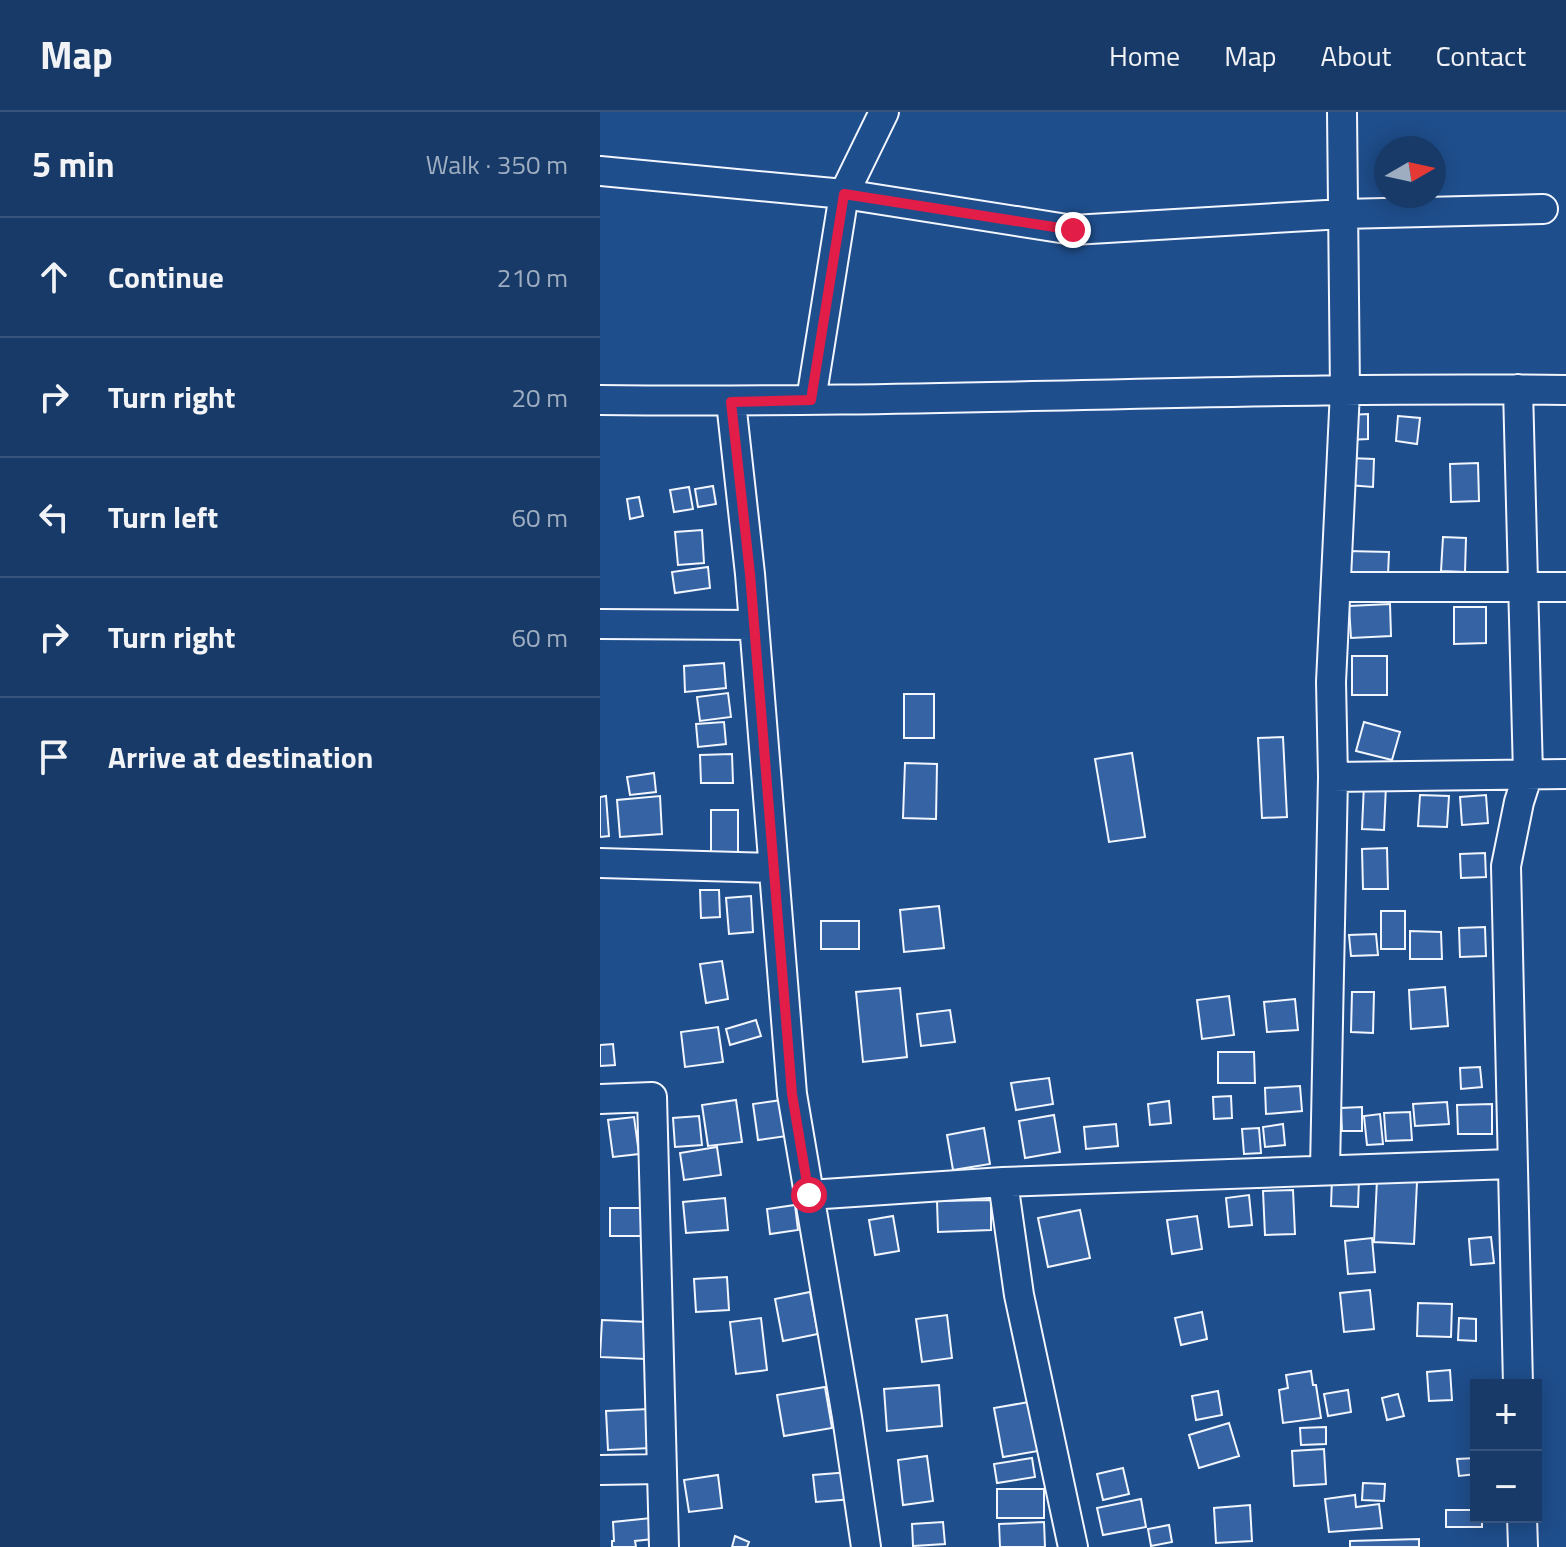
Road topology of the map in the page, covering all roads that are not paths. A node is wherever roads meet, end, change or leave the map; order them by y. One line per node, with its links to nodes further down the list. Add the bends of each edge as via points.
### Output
1 (884, 112): 4 (street)
2 (1342, 112): 6 (street)
3 (600, 171): 4 (street)
4 (844, 194): 6 (street, via 1073,230); 11 (street)
5 (1543, 209): 6 (street)
6 (1343, 214): 9 (street)
7 (1518, 389): 8 (street); 9 (street); 15 (street)
8 (1566, 390)
9 (1345, 391): 11 (street); 13 (street)
10 (600, 400): 12 (street)
11 (811, 400): 12 (street)
12 (731, 402): 17 (street)
13 (1336, 587): 15 (street); 20 (street)
14 (1566, 587): 15 (street)
15 (1524, 588): 18 (street)
16 (600, 624): 17 (street)
17 (754, 625): 22 (street)
18 (1528, 774): 19 (street); 20 (street); 24 (street, via 1506,866)
19 (1566, 774)
20 (1333, 777): 25 (street)
21 (600, 863): 22 (street)
22 (773, 868): 27 (street, via 792,1094)
23 (600, 1099): 29 (street, via 652,1097)
24 (1511, 1164): 25 (street); 28 (street)
25 (1325, 1169): 26 (street)
26 (1003, 1182): 27 (street); 34 (street, via 1019,1295)
27 (809, 1195): 33 (street)
28 (1518, 1379)
29 (661, 1469): 30 (street); 32 (street)
30 (600, 1470)
31 (1522, 1523): 35 (street)
32 (664, 1547)
33 (866, 1547)
34 (1073, 1547)
35 (1523, 1547)

